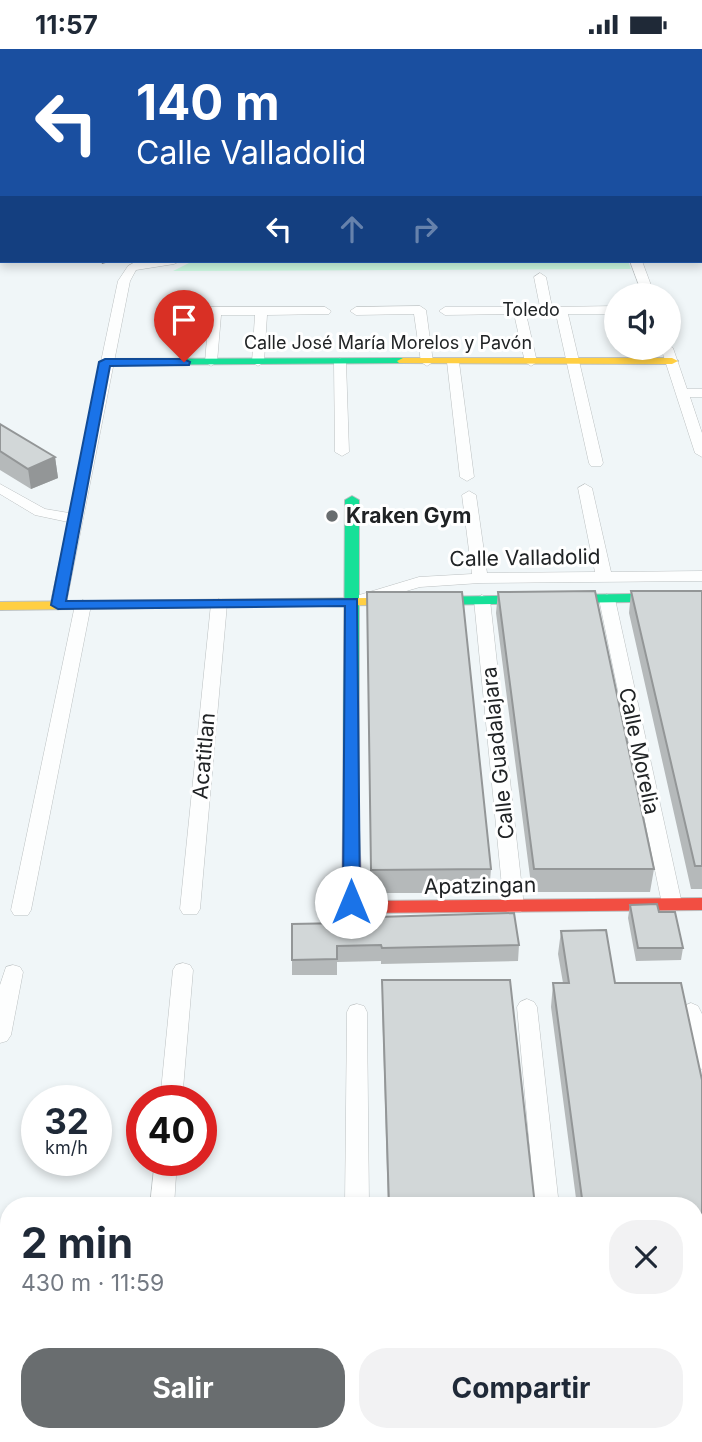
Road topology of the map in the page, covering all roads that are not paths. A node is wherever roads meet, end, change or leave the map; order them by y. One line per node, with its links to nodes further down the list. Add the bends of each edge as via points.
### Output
1 (141, 263): 4 (street)
2 (162, 263): 4 (street)
3 (637, 263): 6 (street)
4 (132, 268): 19 (street, via 124,281)
5 (540, 277): 8 (street)
6 (644, 283)
7 (519, 310): 8 (street, Toledo); 16 (street, Toledo); 25 (street)
8 (547, 310): 9 (street, Toledo)
9 (561, 310): 10 (street, Toledo); 26 (street)
10 (604, 310)
11 (169, 311): 12 (street)
12 (215, 311): 13 (street); 20 (street)
13 (261, 311): 14 (street); 21 (street)
14 (325, 311)
15 (356, 311): 23 (street, via 420,310)
16 (445, 311)
17 (604, 360): 26 (street, Calle José María Morelos y Pavón)
18 (671, 360): 27 (street)
19 (105, 362): 20 (street, Calle José María Morelos y Pavón); 37 (street)
20 (211, 362): 21 (street, Calle José María Morelos y Pavón)
21 (258, 362): 22 (street, Calle José María Morelos y Pavón)
22 (340, 362): 23 (street, Calle José María Morelos y Pavón); 29 (street)
23 (427, 362): 24 (street, Calle José María Morelos y Pavón)
24 (453, 362): 25 (street, Calle José María Morelos y Pavón); 32 (street)
25 (531, 362): 26 (street, Calle José María Morelos y Pavón)
26 (574, 362): 31 (street)
27 (682, 393): 28 (street); 30 (street)
28 (702, 393)
29 (342, 451)
30 (702, 453)
31 (596, 463)
32 (467, 477)
33 (0, 488): 37 (street, via 40,512)
34 (585, 488): 39 (street)
35 (469, 495): 40 (street)
36 (352, 500): 44 (street)
37 (75, 519): 46 (street)
38 (702, 576): 39 (street, Calle Valladolid)
39 (604, 577): 40 (street, Calle Valladolid)
40 (480, 578): 44 (street, Calle Valladolid, via 419,582)
41 (702, 597): 42 (street, Calle Valladolid)
42 (607, 599): 43 (street, Calle Valladolid); 49 (street, Calle Morelia)
43 (482, 600): 44 (street, Calle Valladolid); 51 (street, Calle Guadalajara)
44 (352, 602): 45 (street, Calle Valladolid); 51 (street, Apatzingan, via 351,902 365,908)
45 (219, 604): 47 (street, Calle Valladolid); 53 (street, Acatitlan)
46 (58, 605): 47 (street, Calle Valladolid); 48 (street, Calle Valladolid)
47 (83, 605): 52 (street)
48 (0, 606)
49 (672, 904): 50 (street, Apatzingan); 51 (street, Apatzingan)
50 (702, 904)
51 (514, 907)
52 (21, 909)
53 (190, 909)
54 (183, 970): 61 (street)
55 (13, 972): 59 (street)
56 (527, 1007): 65 (street)
57 (691, 1011): 60 (street)
58 (357, 1012): 64 (street)
59 (0, 1035)
60 (702, 1061)
61 (172, 1085)
62 (165, 1176): 63 (street)
63 (163, 1197)
64 (357, 1197)
65 (546, 1197)

